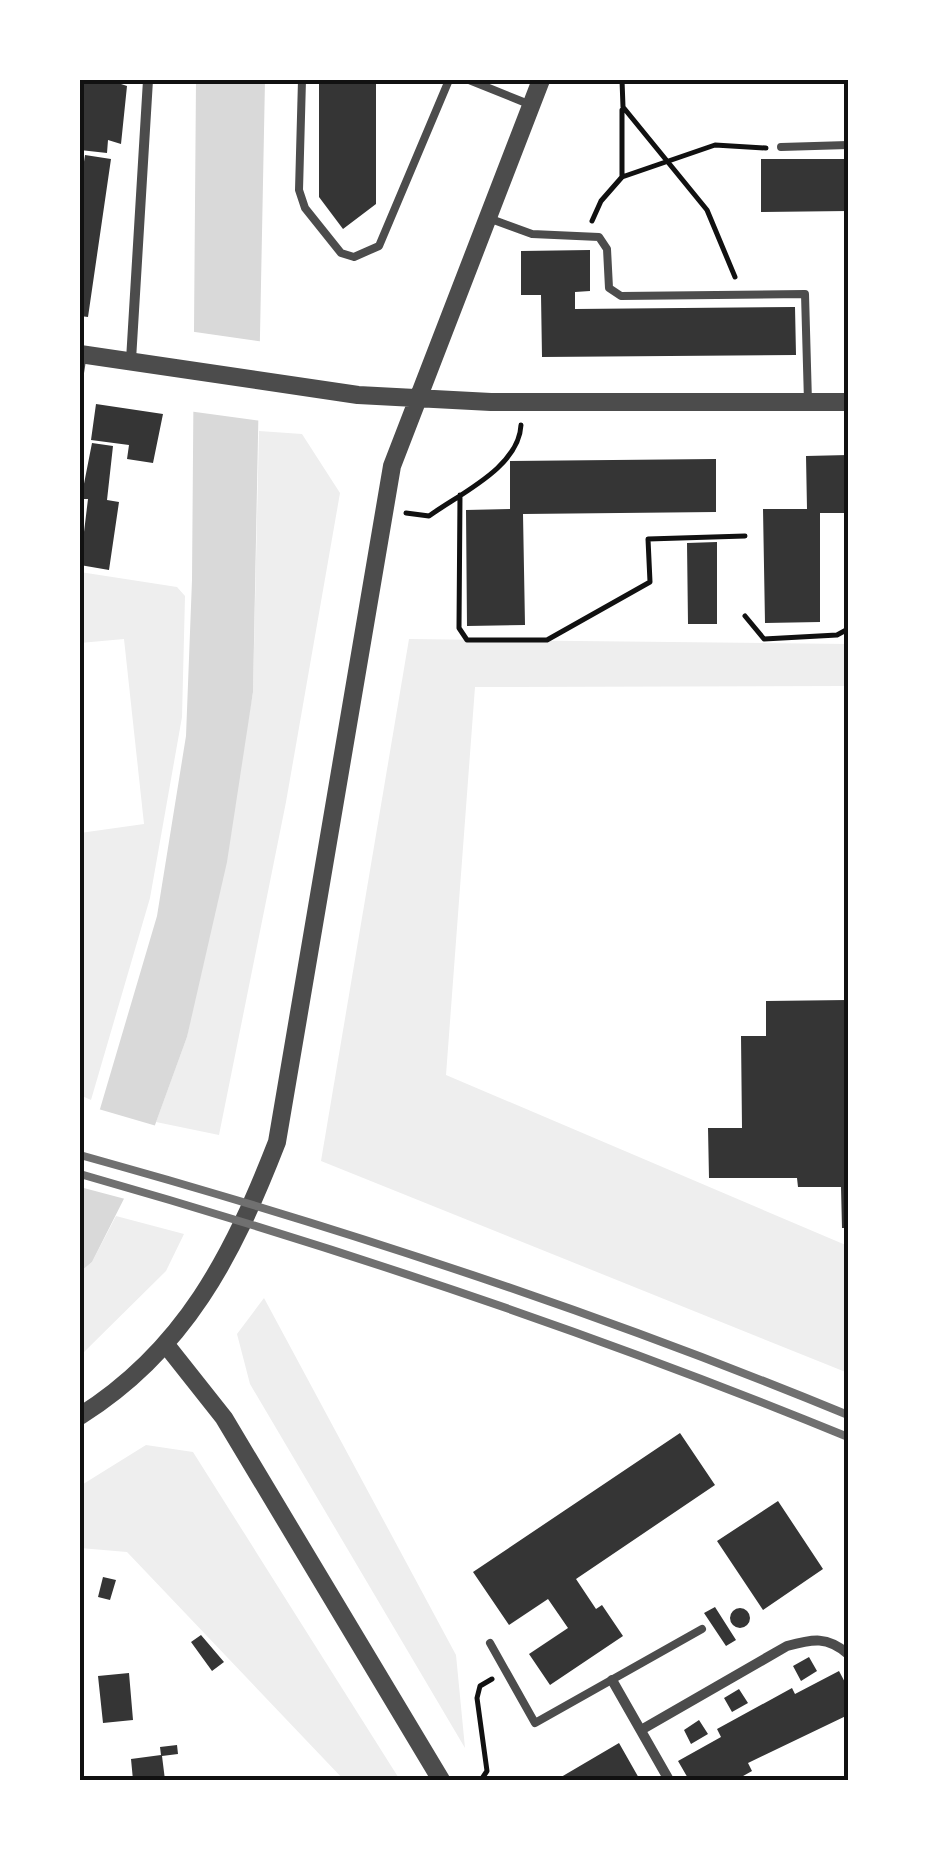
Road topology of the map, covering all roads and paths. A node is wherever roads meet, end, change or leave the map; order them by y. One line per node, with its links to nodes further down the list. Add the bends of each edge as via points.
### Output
1 (148, 80): 17 (street)
2 (302, 80): 3 (lane, via 299,190 305,208 342,253 354,257 379,246)
3 (449, 80)
4 (469, 80): 7 (lane)
5 (541, 80): 7 (street)
6 (622, 80): 8 (path)
7 (531, 105): 13 (street)
8 (622, 107): 11 (path); 12 (path)
9 (848, 145): 10 (lane)
10 (781, 147): 11 (path, via 714,144)
11 (669, 158): 12 (path); 15 (path, via 714,223)
12 (622, 177): 14 (path)
13 (486, 218): 14 (lane, via 532,234); 18 (street)
14 (588, 234): 15 (lane, via 606,249 609,288 621,296)
15 (736, 295): 20 (lane, via 805,294)
16 (81, 360): 17 (street)
17 (131, 360): 18 (street)
18 (415, 398): 19 (street); 23 (street)
19 (523, 402): 20 (street); 22 (path, via 517,450)
20 (808, 402): 21 (street)
21 (848, 402)
22 (460, 495): 23 (path, via 429,516); 24 (path, via 459,628 467,640 547,640 650,582 648,539)
23 (385, 509): 27 (street, via 277,1142 249,1213)
24 (745, 536)
25 (745, 616): 26 (path, via 764,639)
26 (848, 629)
27 (167, 1346): 28 (street, via 118,1392); 35 (street, via 224,1418)
28 (80, 1416)
29 (702, 1629): 33 (lane)
30 (490, 1643): 32 (lane)
31 (848, 1654): 34 (street, via 833,1641 813,1638 787,1646)
32 (506, 1671): 33 (lane, via 535,1723); 36 (path, via 480,1686 487,1772)
33 (612, 1680): 34 (street)
34 (641, 1730): 37 (street)
35 (441, 1780)
36 (481, 1780)
37 (669, 1780)

